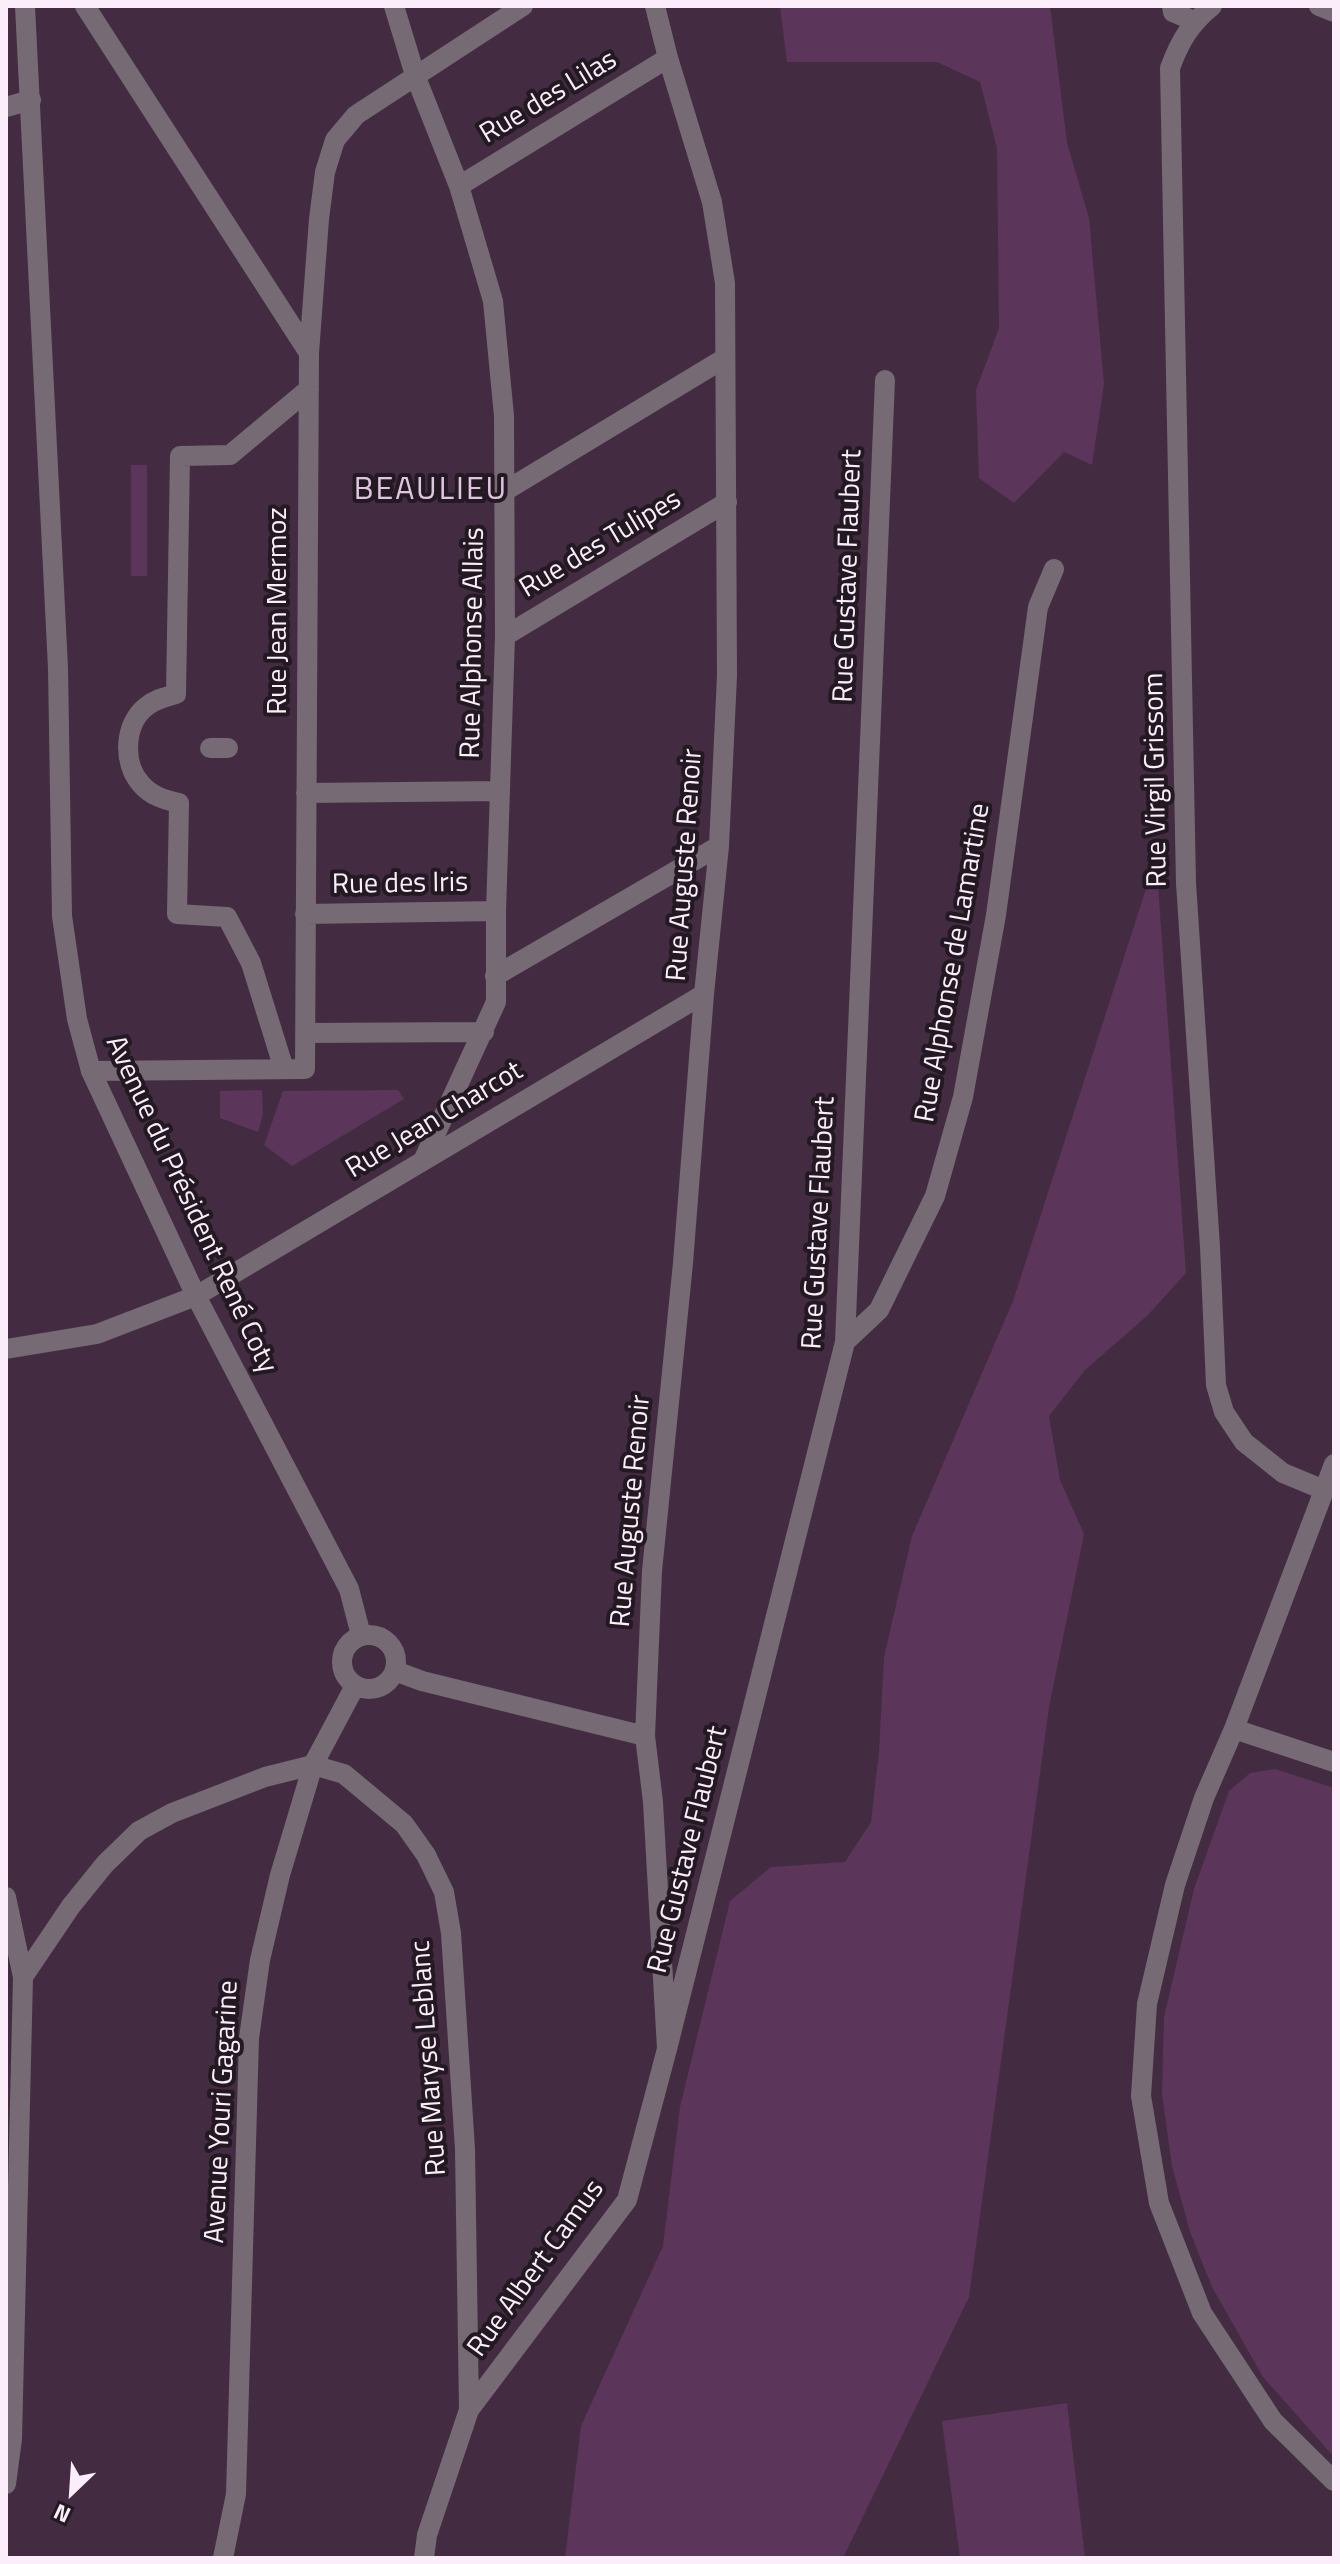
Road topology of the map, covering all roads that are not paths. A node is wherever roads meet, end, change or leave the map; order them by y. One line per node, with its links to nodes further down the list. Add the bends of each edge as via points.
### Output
1 (25, 6): 13 (street, Avenue du Président René Coty)
2 (85, 6): 16 (street)
3 (394, 6): 12 (street, Rue Alphonse Allais)
4 (523, 6): 12 (street, Rue Jean Mermoz)
5 (655, 6): 11 (street, Rue Auguste Renoir)
6 (1172, 6): 10 (street, via 1173,12)
7 (1212, 6): 10 (street, Rue Virgil Grissom)
8 (1319, 6): 9 (street)
9 (1334, 12)
10 (1194, 21): 40 (street, Rue Virgil Grissom, via 1170,68 1171,170 1186,883 1216,1385 1224,1412 1244,1442 1283,1473)
11 (668, 58): 15 (street, Rue des Lilas); 17 (street, Rue Auguste Renoir, via 712,202 725,283)
12 (415, 75): 15 (street, Rue Alphonse Allais); 16 (street, Rue Jean Mermoz, via 356,115 335,140 319,219)
13 (31, 100): 14 (street); 34 (street, Avenue du Président René Coty, via 58,668 62,916 77,1019)
14 (6, 107)
15 (459, 186): 20 (street, Rue Alphonse Allais, via 493,301)
16 (309, 353): 19 (street, Rue Jean Mermoz)
17 (725, 358): 20 (street); 21 (street, Rue Auguste Renoir)
18 (885, 380): 37 (street, Rue Gustave Flaubert)
19 (309, 389): 25 (street, Rue Jean Mermoz); 33 (street, via 230,455 180,456 176,694 139,714 129,734 128,756 140,784 179,803 177,914 227,917 251,963)
20 (505, 491): 23 (street, Rue Alphonse Allais)
21 (727, 502): 23 (street, Rue des Tulipes); 26 (street, Rue Auguste Renoir, via 727,676)
22 (1054, 569): 37 (street, Rue Alphonse de Lamartine, via 1038,607 998,899 963,1097 935,1196 879,1310)
23 (505, 636): 24 (street, Rue Alphonse Allais)
24 (499, 791): 25 (street); 27 (street, Rue Alphonse Allais)
25 (306, 793): 28 (street, Rue Jean Mermoz)
26 (719, 846): 29 (street); 30 (street, Rue Auguste Renoir)
27 (496, 911): 28 (street, Rue des Iris); 29 (street, Rue Alphonse Allais)
28 (305, 914): 32 (street, Rue Jean Mermoz)
29 (495, 976): 31 (street, Rue Alphonse Allais, via 496,1002)
30 (704, 994): 35 (street, Rue Jean Charcot); 45 (street, Rue Auguste Renoir, via 652,1571)
31 (484, 1032): 32 (street); 35 (street, Rue Alphonse Allais)
32 (305, 1033): 33 (street, Rue Jean Mermoz, via 305,1069)
33 (284, 1069): 34 (street)
34 (91, 1071): 36 (street, Avenue du Président René Coty)
35 (423, 1161): 36 (street, Rue Jean Charcot)
36 (196, 1296): 38 (street, Rue Jean Charcot, via 97,1334); 41 (street, Avenue du Président René Coty, via 349,1589)
37 (845, 1342): 50 (street, Rue Gustave Flaubert)
38 (6, 1349)
39 (1334, 1464): 40 (street)
40 (1324, 1490): 44 (street)
41 (361, 1635): 42 (street, via 376,1635 389,1643 396,1656); 43 (street, via 341,1658 344,1674)
42 (395, 1671): 43 (street, via 378,1687); 45 (street)
43 (355, 1686): 47 (street, Avenue Youri Gagarine)
44 (1234, 1729): 46 (street); 52 (street, via 1175,1885 1147,2004 1141,2096 1159,2203 1202,2313 1273,2421)
45 (645, 1736): 50 (street, Rue Albert Camus)
46 (1334, 1762)
47 (313, 1765): 49 (street, via 198,1802 139,1831 71,1906); 51 (street, Rue Maryse Leblanc, via 344,1774 404,1824 444,1892 465,2149); 54 (street, Avenue Youri Gagarine, via 273,1903 249,2038 236,2494)
48 (6, 1897): 49 (street)
49 (23, 1977): 53 (street, via 12,2439)
50 (667, 2049): 51 (street, Rue Albert Camus, via 627,2200)
51 (469, 2410): 55 (street, Rue Albert Camus)
52 (1334, 2481)
53 (6, 2484)
54 (223, 2558)
55 (424, 2558)

